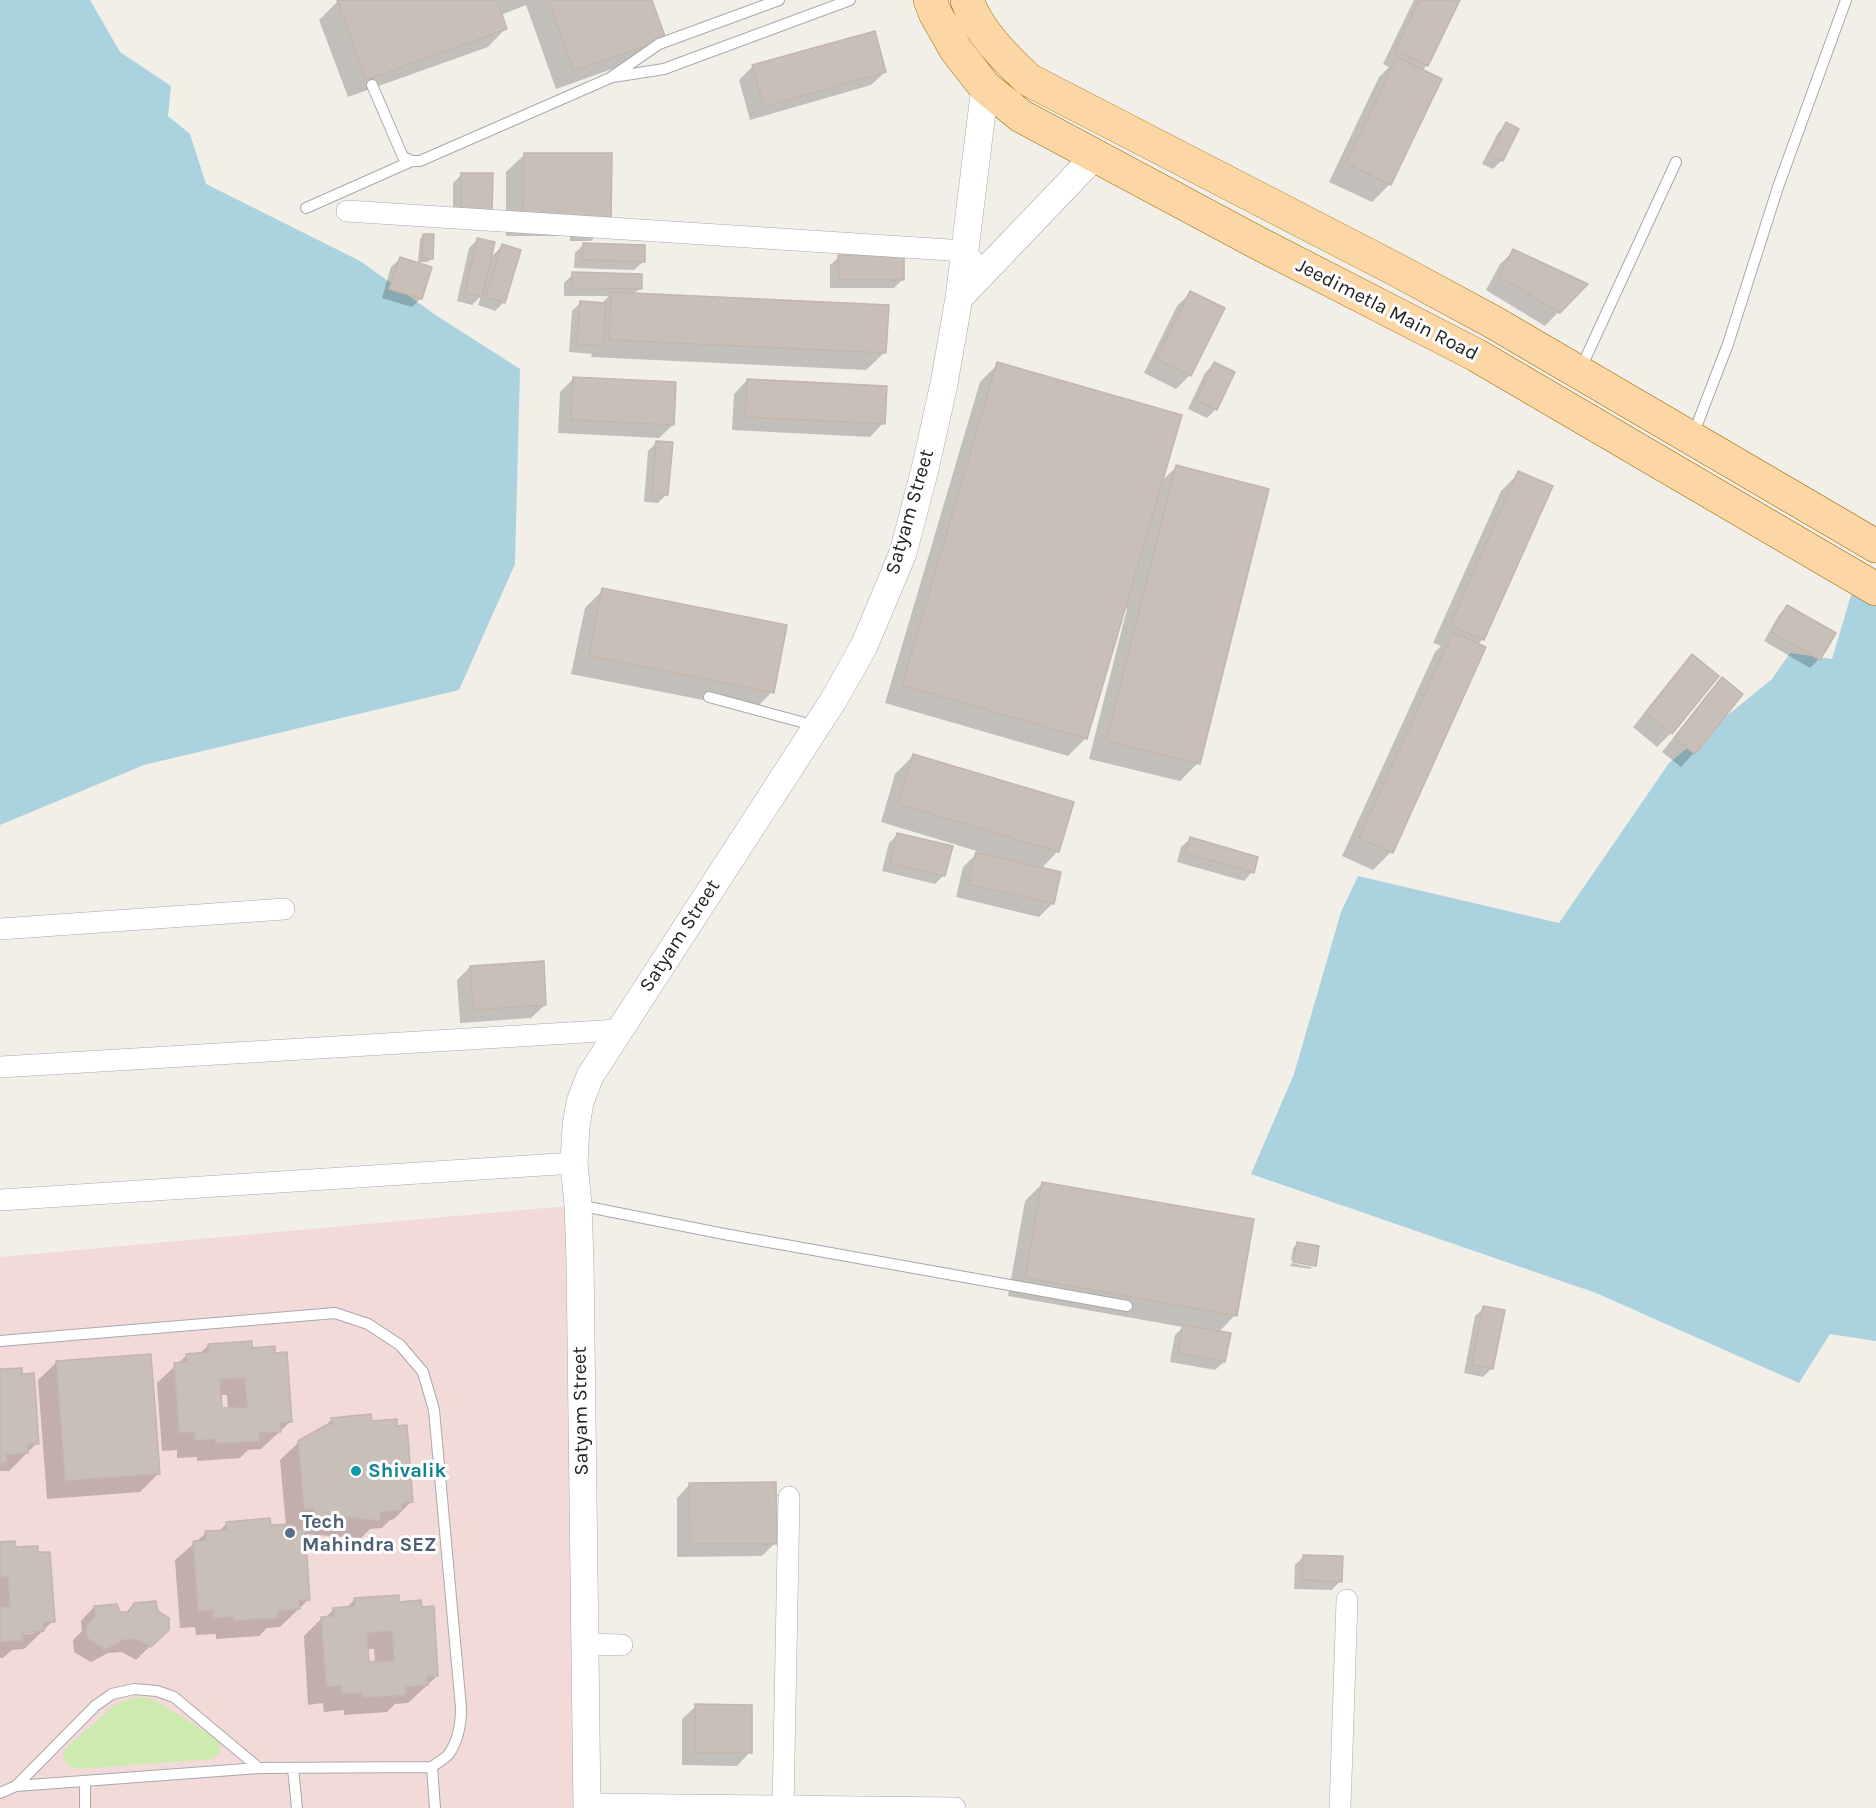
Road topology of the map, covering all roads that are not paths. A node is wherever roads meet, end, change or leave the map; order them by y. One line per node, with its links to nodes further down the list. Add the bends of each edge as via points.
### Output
1 (779, 0): 6 (lane, via 659,44)
2 (850, 0): 6 (lane, via 664,69)
3 (930, 0): 8 (main road, Jeedimetla Main Road, via 956,50)
4 (967, 0): 17 (main road, Jeedimetla Main Road, via 972,14 1006,59 1029,81 1395,269)
5 (1846, 0): 18 (lane, via 1778,188 1728,344)
6 (610, 78): 10 (lane, via 420,161)
7 (372, 85): 10 (lane, via 404,157)
8 (985, 87): 9 (main road, Jeedimetla Main Road, via 1021,116); 14 (street, Satyam Street)
9 (1094, 157): 15 (street); 20 (main road, Jeedimetla Main Road, via 1476,355)
10 (412, 161): 12 (lane)
11 (1676, 162): 17 (lane)
12 (306, 208)
13 (347, 211): 14 (street)
14 (965, 251): 15 (street); 16 (street, Satyam Street)
15 (984, 272): 16 (street)
16 (959, 298): 22 (street, Satyam Street, via 944,384 903,553 864,646)
17 (1578, 372): 18 (main road, Jeedimetla Main Road)
18 (1691, 438): 19 (main road, Jeedimetla Main Road)
19 (1876, 546)
20 (1876, 589)
21 (709, 697): 22 (lane)
22 (816, 726): 25 (street, Satyam Street)
23 (284, 909): 24 (street)
24 (0, 929)
25 (619, 1030): 26 (street); 27 (street, Satyam Street, via 590,1076 580,1101)
26 (0, 1067)
27 (574, 1163): 28 (street); 29 (street, Satyam Street)
28 (0, 1200)
29 (578, 1206): 30 (lane); 34 (street, Satyam Street)
30 (1127, 1306)
31 (0, 1341): 36 (lane, via 335,1313 368,1324 400,1345 423,1372 434,1410 461,1708 456,1739 448,1754)
32 (789, 1497): 43 (street)
33 (1347, 1600): 49 (street)
34 (584, 1644): 35 (street); 42 (street, Satyam Street)
35 (622, 1645)
36 (432, 1767): 38 (lane); 46 (lane)
37 (259, 1768): 38 (lane); 39 (lane); 40 (lane, via 174,1697 134,1689 112,1694 95,1706)
38 (293, 1768): 45 (lane)
39 (85, 1781): 40 (lane); 44 (lane)
40 (16, 1786): 41 (lane)
41 (0, 1793)
42 (587, 1806): 43 (street)
43 (783, 1807): 47 (street)
44 (86, 1808)
45 (297, 1808)
46 (435, 1808)
47 (926, 1808): 48 (street)
48 (955, 1808)
49 (1340, 1808)

